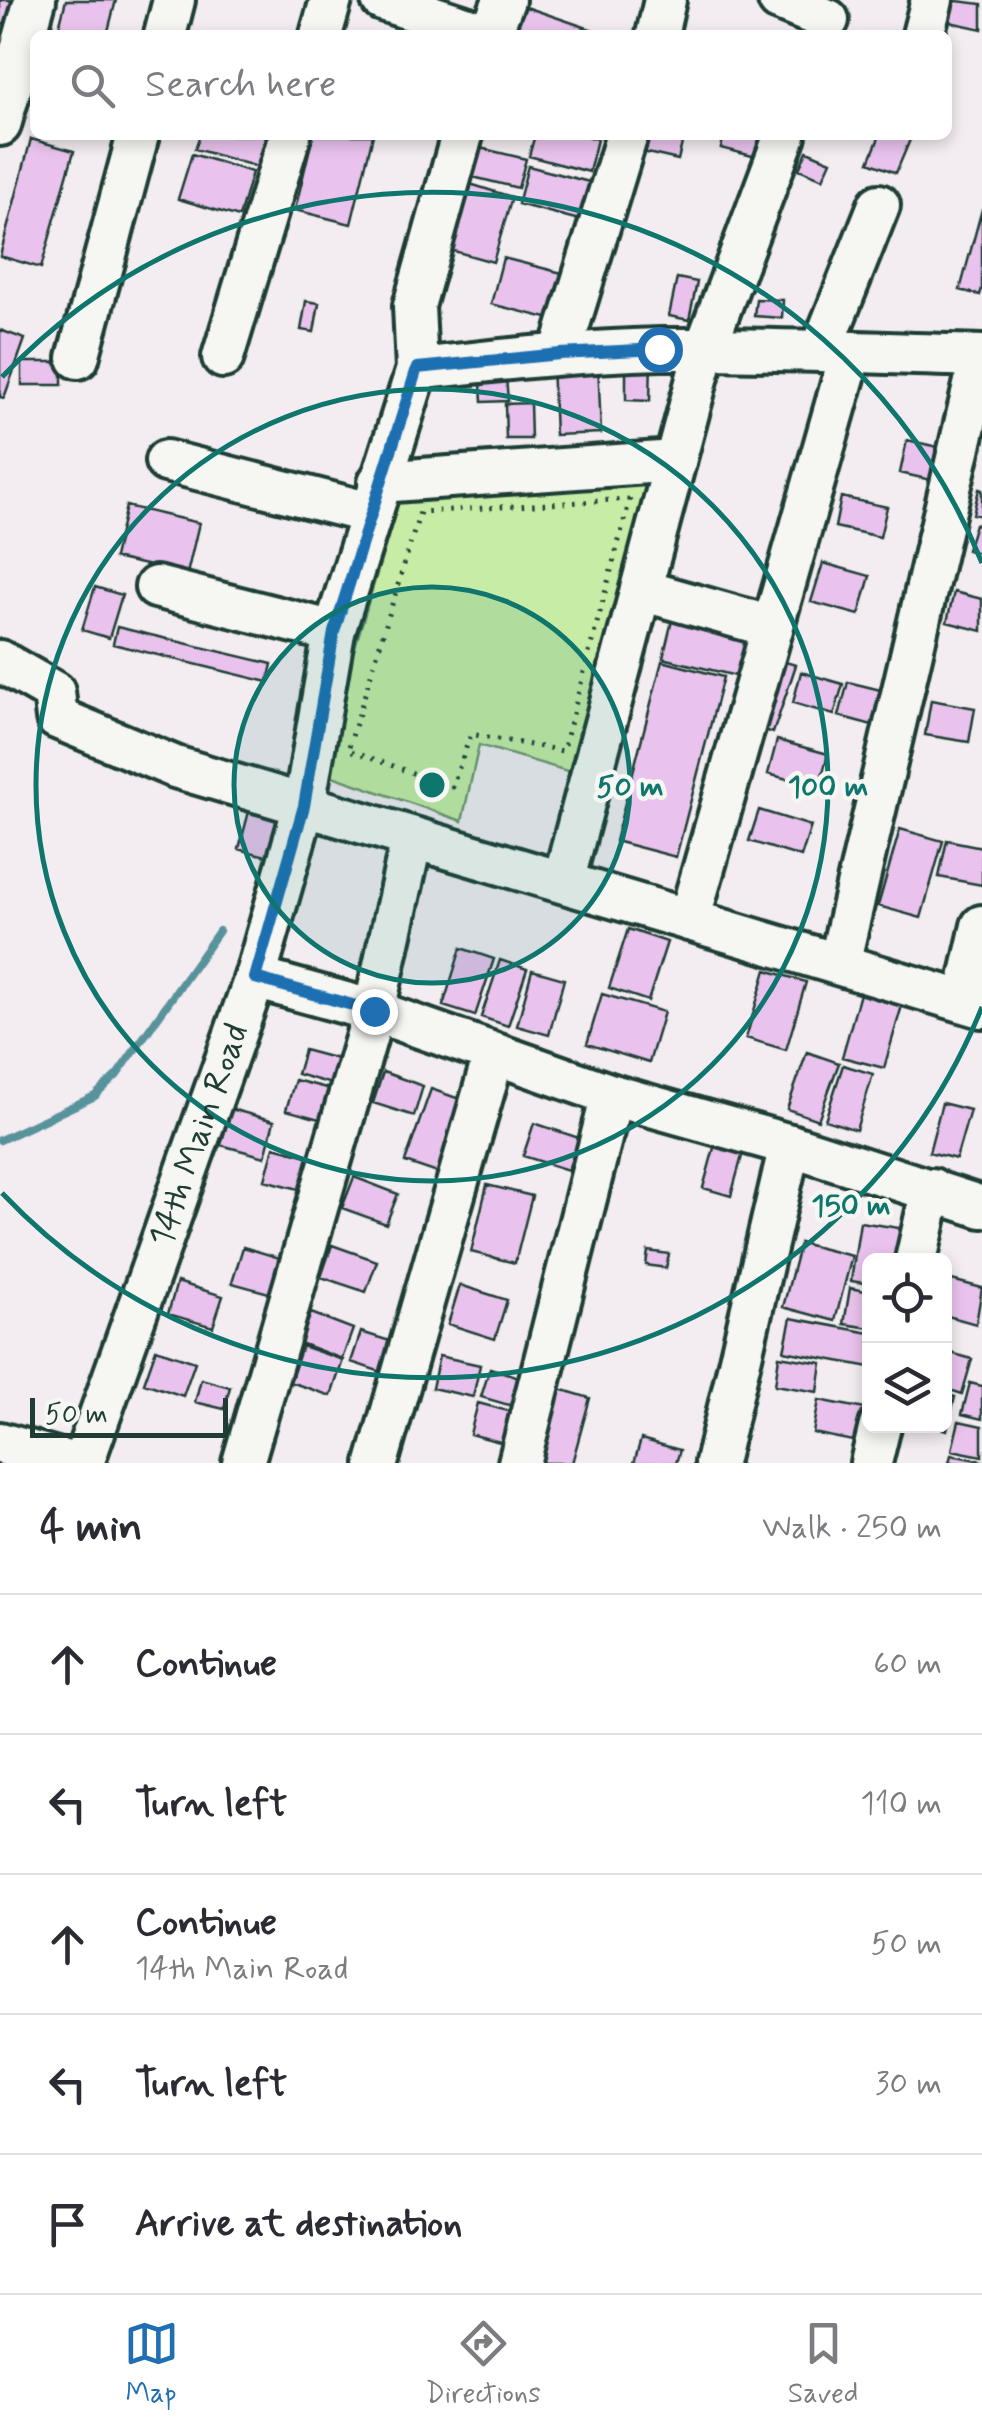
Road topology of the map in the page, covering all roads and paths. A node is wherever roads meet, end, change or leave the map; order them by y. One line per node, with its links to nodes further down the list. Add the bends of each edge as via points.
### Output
1 (35, 0): 16 (street)
2 (174, 0): 10 (street)
3 (331, 0): 11 (street)
4 (382, 0): 12 (street)
5 (504, 0): 13 (street)
6 (666, 0): 14 (street)
7 (780, 0): 9 (street)
8 (932, 0): 15 (street)
9 (828, 18)
10 (166, 30)
11 (322, 30)
12 (475, 30)
13 (492, 30)
14 (659, 30)
15 (924, 30)
16 (11, 46): 17 (street)
17 (0, 124)
18 (137, 140): 29 (street)
19 (288, 140): 28 (street)
20 (461, 140): 30 (street, via 414,306)
21 (625, 140): 26 (street)
22 (783, 140): 24 (street)
23 (879, 205): 25 (street)
24 (706, 349): 25 (street); 26 (street); 32 (street)
25 (836, 351): 27 (street); 37 (street)
26 (560, 354): 30 (street)
27 (981, 356): 45 (street)
28 (223, 357)
29 (78, 358)
30 (417, 368): 33 (street, 14th Main Road)
31 (166, 461): 33 (street)
32 (676, 461): 33 (street); 36 (street)
33 (374, 498): 38 (street, 14th Main Road)
34 (420, 512): 34 (path, via 348,750 452,786 472,734 562,751 630,498)
35 (156, 588): 38 (street)
36 (641, 590): 37 (street); 42 (street)
37 (772, 627): 43 (street)
38 (334, 632): 40 (street, 14th Main Road)
39 (0, 661): 40 (street, via 54,692 57,718 175,767)
40 (304, 806): 41 (street); 46 (street, 14th Main Road)
41 (412, 838): 42 (street); 48 (street)
42 (563, 882): 43 (street)
43 (689, 920): 45 (street)
44 (982, 926): 47 (street)
45 (838, 964): 47 (street)
46 (255, 978): 48 (street); 58 (street, 14th Main Road)
47 (973, 1004)
48 (374, 1011): 49 (street); 59 (street)
49 (494, 1055): 50 (street); 60 (street)
50 (612, 1095): 51 (street); 61 (street)
51 (790, 1145): 52 (street); 62 (street)
52 (932, 1189): 53 (street); 54 (street)
53 (982, 1207)
54 (918, 1253)
55 (878, 1433): 63 (street)
56 (0, 1443): 57 (street)
57 (72, 1463)
58 (83, 1463)
59 (243, 1463)
60 (378, 1463)
61 (519, 1463)
62 (716, 1463)
63 (871, 1463)

